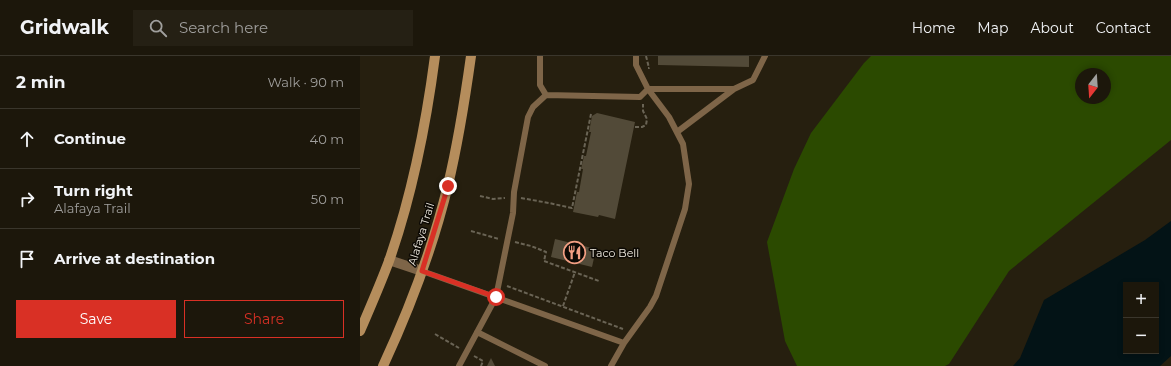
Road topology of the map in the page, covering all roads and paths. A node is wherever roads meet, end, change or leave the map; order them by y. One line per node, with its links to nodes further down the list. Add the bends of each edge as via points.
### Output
1 (435, 56): 17 (main road, Alafaya Trail, via 422,136)
2 (471, 56): 18 (main road, Alafaya Trail, via 448,186)
3 (540, 56): 8 (lane, via 540,85)
4 (636, 56): 6 (lane, via 636,65)
5 (765, 56): 7 (lane, via 753,80)
6 (648, 89): 7 (lane); 9 (lane); 12 (lane)
7 (734, 89): 12 (lane)
8 (546, 95): 9 (lane); 14 (lane, via 533,107 528,118)
9 (640, 97): 11 (path, via 647,119 646,125)
10 (591, 114): 14 (path, via 572,208)
11 (635, 127)
12 (677, 132): 26 (lane, via 683,144 689,184 685,209 656,296)
13 (480, 196): 14 (path, via 494,199)
14 (514, 198): 16 (lane)
15 (471, 231): 16 (path)
16 (507, 241): 19 (path, via 546,252 544,260); 21 (lane)
17 (389, 260): 18 (street); 24 (main road, Alafaya Trail)
18 (422, 271): 22 (lane); 28 (main road, Alafaya Trail)
19 (575, 272): 20 (path); 23 (path)
20 (599, 281)
21 (498, 283): 22 (lane); 23 (path)
22 (496, 297): 25 (lane); 27 (lane)
23 (563, 306): 26 (path)
24 (360, 332)
25 (477, 332): 29 (lane); 30 (lane)
26 (632, 332): 27 (lane)
27 (624, 343): 31 (lane)
28 (383, 366)
29 (459, 366)
30 (545, 366)
31 (611, 366)

